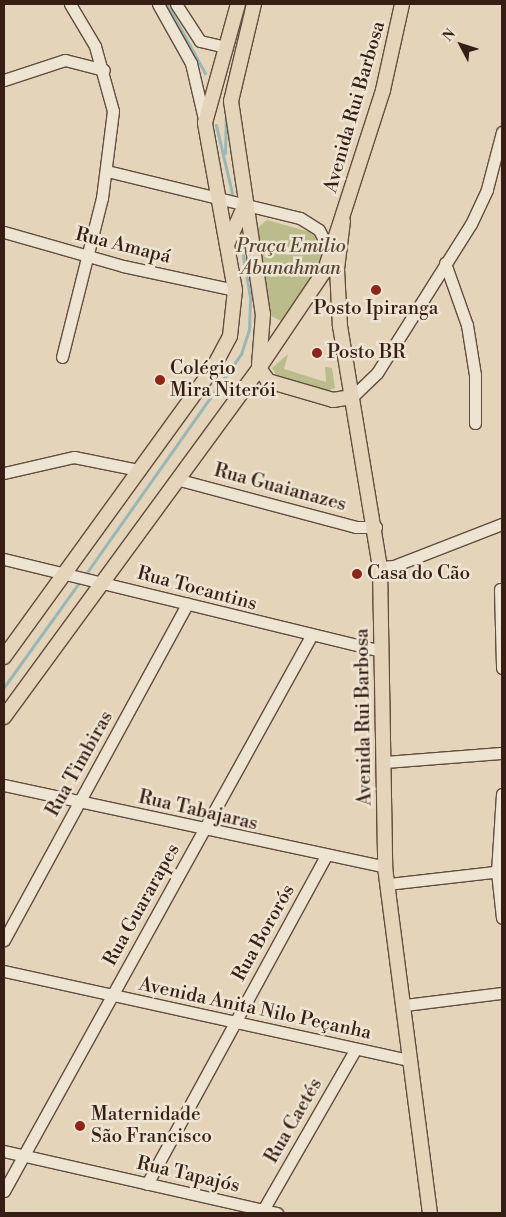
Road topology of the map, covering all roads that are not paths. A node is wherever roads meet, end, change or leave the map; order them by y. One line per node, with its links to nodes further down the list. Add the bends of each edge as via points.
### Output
1 (70, 4): 8 (street)
2 (158, 4): 10 (street, via 190,63)
3 (176, 4): 7 (street, via 200,41)
4 (238, 4): 7 (main road)
5 (254, 4): 14 (main road, via 231,101)
6 (402, 4): 15 (main road, Avenida Rui Barbosa, via 383,90)
7 (225, 47): 10 (main road)
8 (104, 70): 9 (street, via 65,60); 12 (street, via 113,101)
9 (4, 80)
10 (205, 123): 13 (main road)
11 (502, 132): 20 (street, via 487,190)
12 (108, 171): 13 (street); 19 (street)
13 (217, 198): 14 (street); 17 (main road)
14 (245, 205): 17 (main road); 18 (street, via 311,223 327,241); 22 (main road)
15 (343, 221): 18 (main road, Avenida Rui Barbosa); 26 (main road, Avenida Rui Barbosa, via 337,269 340,326)
16 (4, 232): 19 (street, Rua Amapá)
17 (227, 246): 21 (main road)
18 (331, 256): 23 (main road, Avenida Rui Barbosa)
19 (90, 257): 21 (street, Rua Amapá); 24 (street)
20 (445, 263): 26 (street, via 377,372); 27 (street, via 467,325 475,375)
21 (235, 290): 28 (main road, via 234,319 222,353)
22 (263, 314): 23 (main road, via 279,324); 25 (main road)
23 (295, 318): 25 (main road, Avenida Rui Barbosa)
24 (62, 357)
25 (259, 368): 26 (main road, via 268,381 333,400); 30 (main road, Avenida Rui Barbosa)
26 (352, 397): 32 (main road, Avenida Rui Barbosa)
27 (475, 423)
28 (138, 470): 29 (street, via 74,456); 35 (main road)
29 (4, 472)
30 (176, 479): 32 (street, Rua Guaianazes, via 356,527); 36 (main road, Avenida Rui Barbosa)
31 (502, 524): 34 (street, via 394,566)
32 (376, 527): 34 (main road, Avenida Rui Barbosa)
33 (4, 558): 35 (street, Rua Tocantins)
34 (380, 567): 40 (main road, Avenida Rui Barbosa)
35 (71, 574): 36 (street, Rua Tocantins); 41 (main road)
36 (96, 580): 38 (street, Rua Tocantins); 43 (main road, Avenida Rui Barbosa)
37 (500, 590): 42 (street)
38 (187, 604): 39 (street, Rua Tocantins); 48 (street, Rua Timbiras)
39 (311, 636): 40 (street, Rua Tocantins); 49 (street, Rua Guararapes)
40 (382, 651): 45 (main road, Avenida Rui Barbosa)
41 (4, 657)
42 (502, 668)
43 (4, 717)
44 (502, 753): 45 (street)
45 (384, 762): 51 (main road, Avenida Rui Barbosa)
46 (4, 784): 48 (street, Rua Tabajaras)
47 (502, 794): 52 (street)
48 (79, 802): 49 (street, Rua Tabajaras); 55 (street, Rua Timbiras)
49 (204, 830): 50 (street, Rua Tabajaras); 58 (street, Rua Guararapes)
50 (325, 857): 51 (street, Rua Tabajaras); 60 (street, Rua Bororós)
51 (385, 866): 53 (main road, Avenida Rui Barbosa)
52 (500, 871): 53 (street); 54 (street)
53 (388, 884): 59 (main road, Avenida Rui Barbosa)
54 (502, 918)
55 (4, 940)
56 (4, 971): 58 (street, Avenida Anita Nilo Peçanha)
57 (502, 992): 59 (street)
58 (112, 996): 60 (street, Avenida Anita Nilo Peçanha); 64 (street, Rua Guararapes)
59 (405, 1006): 62 (main road, Avenida Rui Barbosa)
60 (234, 1024): 61 (street, Avenida Anita Nilo Peçanha); 65 (street, Rua Bororós)
61 (355, 1050): 62 (street, Avenida Anita Nilo Peçanha); 67 (street, Rua Caetés)
62 (410, 1060): 69 (main road, Avenida Rui Barbosa)
63 (4, 1151): 64 (street, Rua Tapajós)
64 (24, 1156): 65 (street, Rua Tapajós); 66 (street, Rua Guararapes)
65 (148, 1184): 67 (street, Rua Tapajós)
66 (4, 1191)
67 (263, 1210): 68 (street, Rua Tapajós)
68 (277, 1213)
69 (430, 1213)

